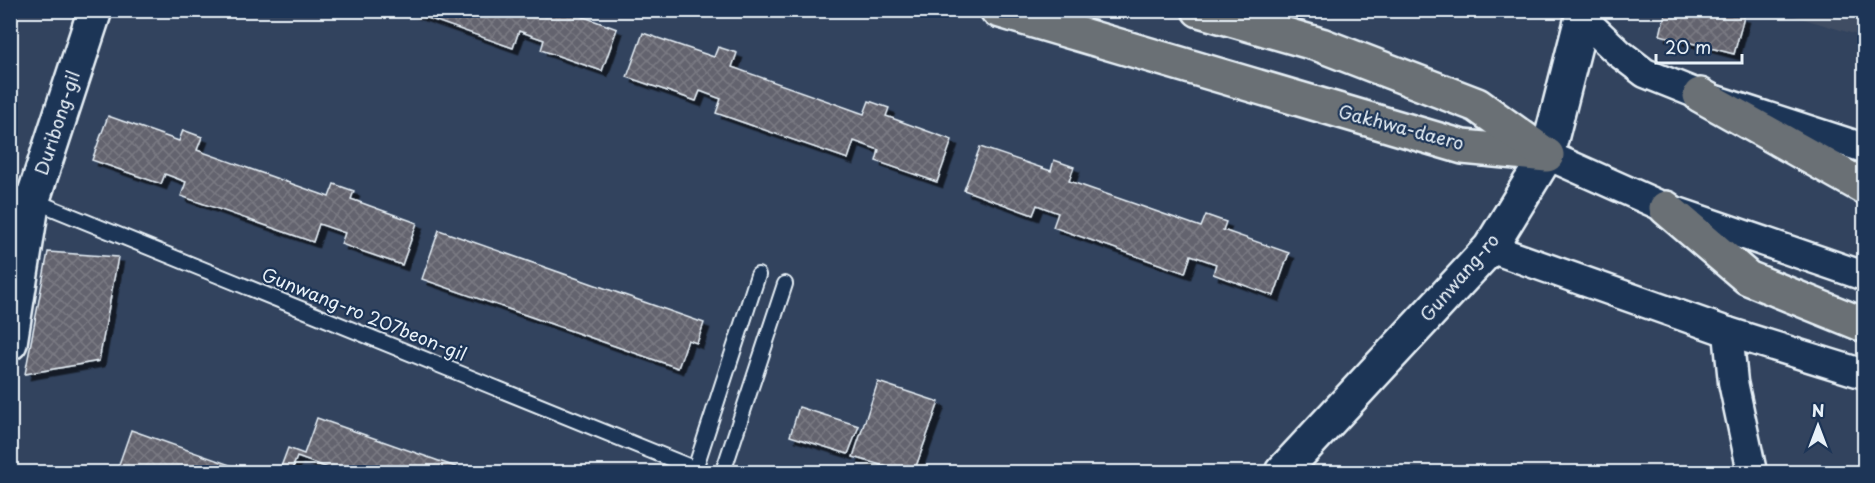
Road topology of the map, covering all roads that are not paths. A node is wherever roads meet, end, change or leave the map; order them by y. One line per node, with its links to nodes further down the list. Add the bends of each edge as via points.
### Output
1 (95, 10): 9 (main road, Duribong-gil)
2 (997, 10): 7 (main road, Gakhwa-daero, via 1463,147)
3 (1199, 10): 7 (main road, via 1321,45 1478,105)
4 (1583, 14): 5 (street, via 1619,53 1645,73); 7 (main road, Gunwang-ro)
5 (1700, 95): 6 (street); 8 (main road)
6 (1864, 148)
7 (1547, 155): 10 (street); 11 (main road, Gunwang-ro)
8 (1864, 187)
9 (22, 195): 17 (main road, Duribong-gil); 19 (lane, Gunwang-ro 207beon-gil)
10 (1666, 208): 13 (street); 15 (main road, via 1748,278)
11 (1490, 248): 16 (street); 21 (main road, Gunwang-ro)
12 (758, 275): 19 (lane)
13 (1864, 276)
14 (784, 284): 20 (lane)
15 (1864, 325)
16 (1728, 332): 18 (street); 22 (street, via 1733,382)
17 (10, 343)
18 (1864, 374)
19 (699, 471)
20 (723, 472)
21 (1282, 472)
22 (1752, 472)

